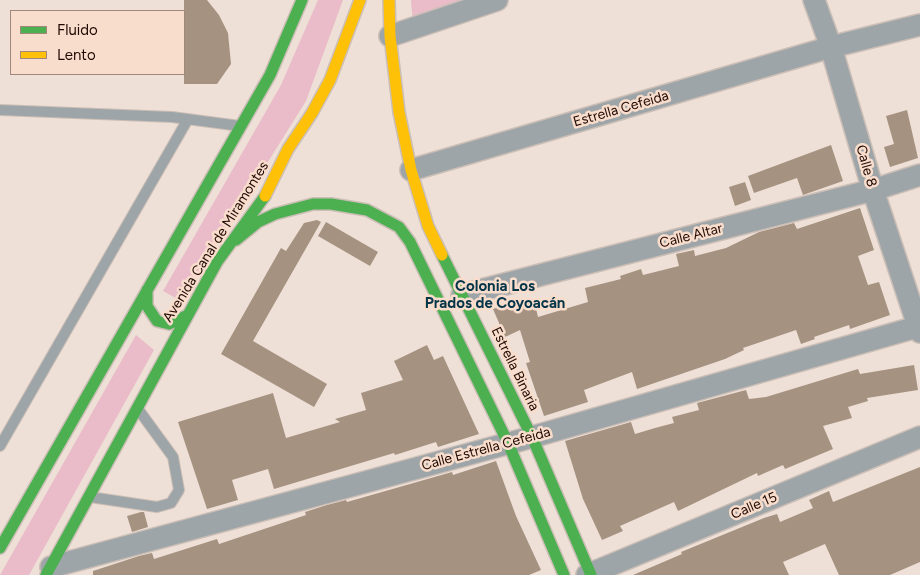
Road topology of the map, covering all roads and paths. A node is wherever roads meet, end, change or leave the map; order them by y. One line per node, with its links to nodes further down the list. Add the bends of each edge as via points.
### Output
1 (302, 0): 11 (main road, via 270,75)
2 (360, 0): 17 (main road, Avenida Canal de Miramontes, via 330,80 312,113 288,149 265,196)
3 (389, 0): 7 (main road, Estrella Binaria)
4 (497, 0): 7 (street)
5 (814, 0): 8 (street, Calle 8)
6 (920, 26): 8 (street)
7 (390, 36): 12 (main road, Estrella Binaria, via 399,112)
8 (831, 47): 12 (street, Estrella Cefeida); 14 (street, Calle 8)
9 (0, 110): 10 (lane)
10 (188, 119): 11 (lane); 28 (lane)
11 (241, 126): 18 (main road)
12 (411, 170): 16 (main road, Estrella Binaria)
13 (920, 175): 14 (street, Calle Altar)
14 (873, 190): 19 (street, Calle Altar); 21 (street, Calle 8)
15 (412, 209): 16 (main road)
16 (424, 213): 19 (main road, Estrella Binaria)
17 (217, 262): 20 (main road, Avenida Canal de Miramontes); 27 (main road, via 258,222 294,208 331,204 349,206 400,221)
18 (147, 290): 20 (main road, via 147,306 157,321 169,324); 22 (main road)
19 (462, 296): 25 (main road, Estrella Binaria)
20 (188, 315): 23 (main road, Avenida Canal de Miramontes)
21 (919, 329): 25 (street, Calle Estrella Cefeida)
22 (124, 330): 23 (main road, via 138,324 152,326 165,341); 30 (main road)
23 (165, 354): 24 (main road, Avenida Canal de Miramontes)
24 (136, 408): 29 (main road, Avenida Canal de Miramontes); 29 (lane, via 173,457 179,490 171,503 158,507)
25 (532, 437): 27 (street, Calle Estrella Cefeida); 33 (main road, Estrella Binaria)
26 (920, 437): 33 (street, Calle 15)
27 (508, 443): 31 (street, Calle Estrella Cefeida); 32 (main road)
28 (0, 446)
29 (89, 497): 31 (main road, Avenida Canal de Miramontes)
30 (0, 548)
31 (49, 571)
32 (564, 575)
33 (589, 575)

